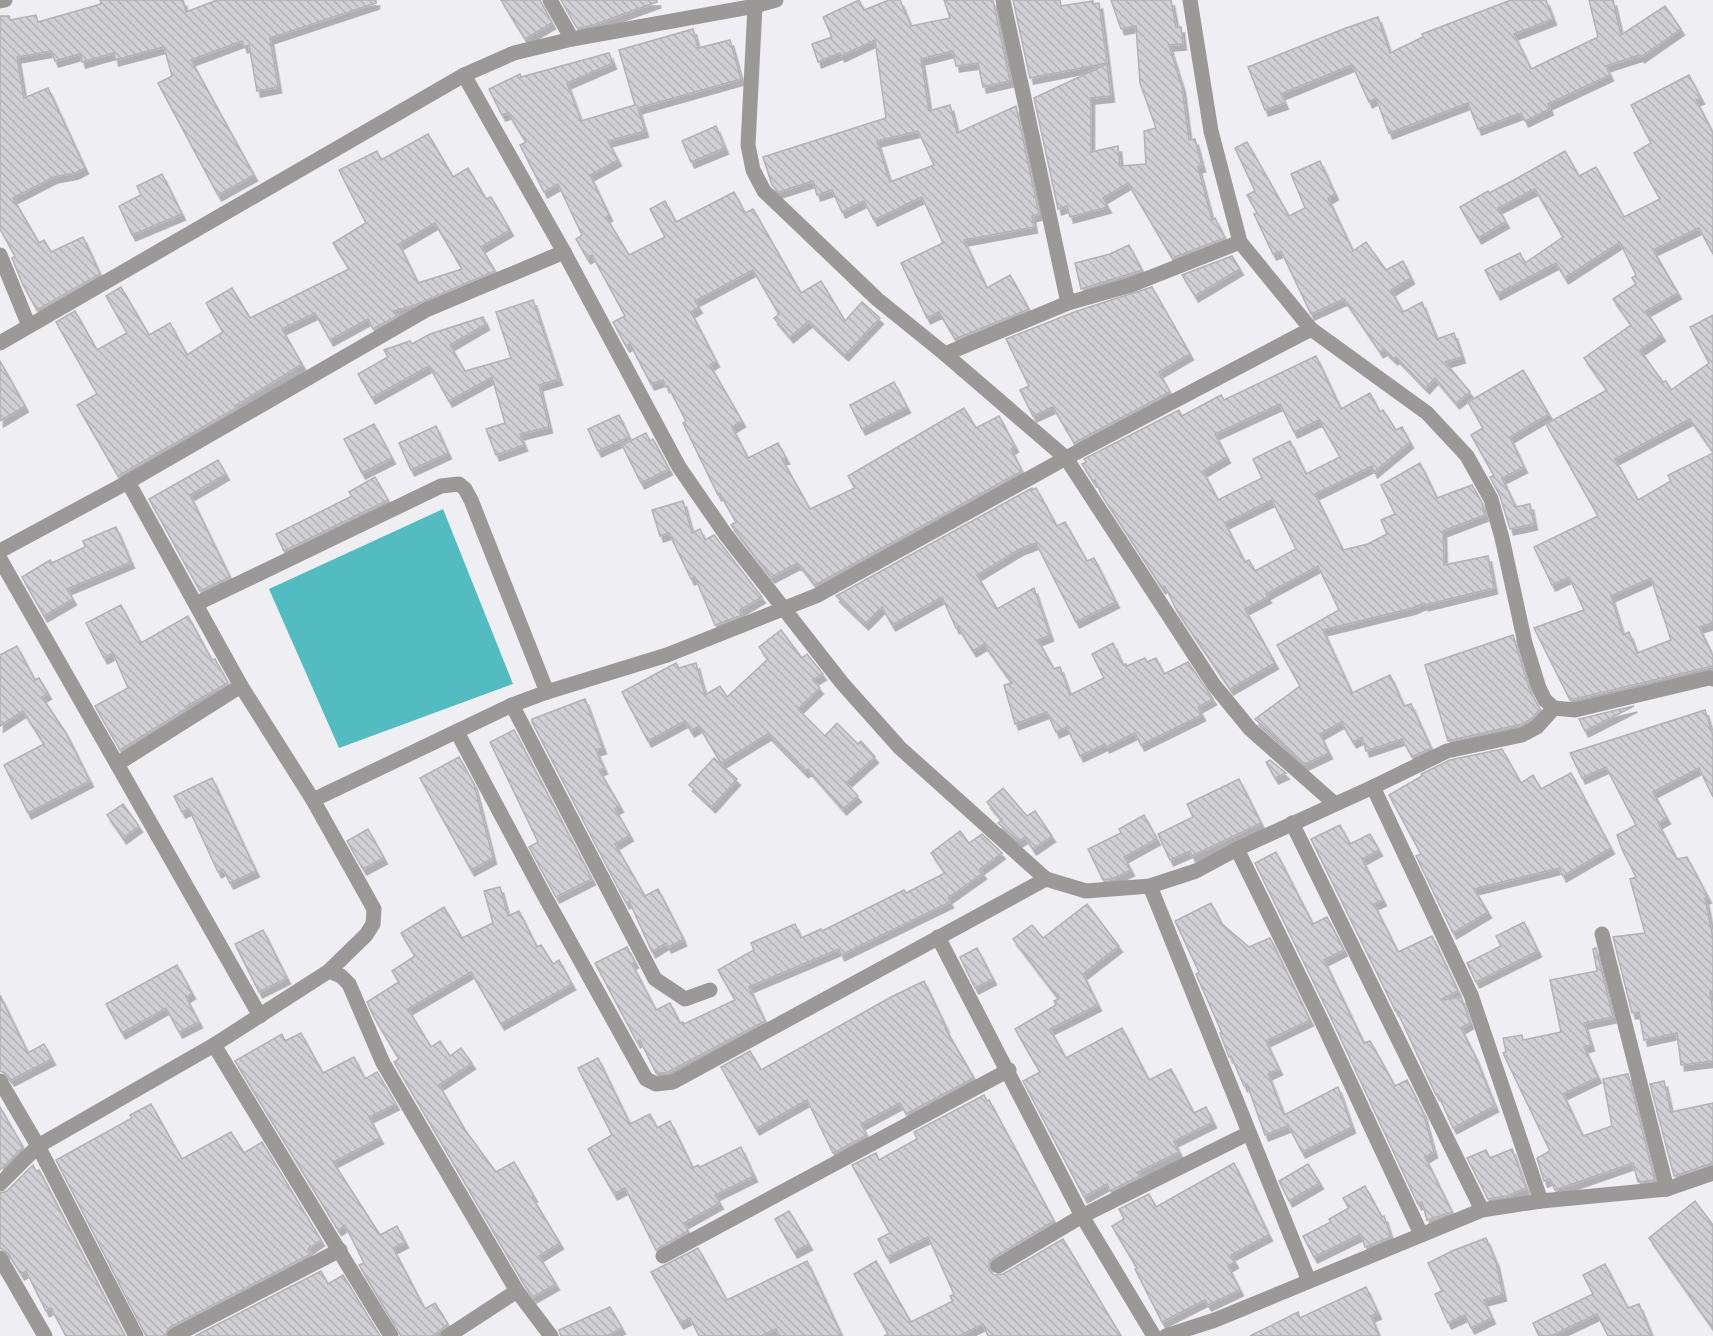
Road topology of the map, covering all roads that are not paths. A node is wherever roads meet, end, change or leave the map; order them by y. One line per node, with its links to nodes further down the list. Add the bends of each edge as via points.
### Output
1 (5, 0): 6 (street)
2 (550, 0): 8 (street)
3 (776, 0): 7 (street)
4 (1003, 0): 13 (street)
5 (1190, 0): 10 (street, via 1211,131)
6 (0, 1)
7 (755, 6): 8 (street); 17 (street, via 748,145 761,186 877,299)
8 (572, 39): 9 (street, via 514,53)
9 (464, 75): 11 (street); 14 (street)
10 (1240, 242): 13 (street, via 1131,285); 15 (street)
11 (564, 252): 19 (street, via 426,309); 23 (street, via 679,467 726,535)
12 (0, 255): 14 (street)
13 (1068, 303): 17 (street)
14 (29, 326): 16 (street)
15 (1311, 329): 18 (street); 28 (street, via 1427,413 1467,456 1491,499 1525,644 1539,688)
16 (0, 343)
17 (945, 354): 18 (street)
18 (1066, 459): 23 (street, via 818,595); 33 (street, via 1214,685 1250,729)
19 (128, 482): 20 (street); 22 (street)
20 (0, 551)
21 (0, 559): 30 (street)
22 (196, 604): 25 (street); 26 (street, via 441,486 459,484 471,500)
23 (785, 608): 26 (street, via 667,655); 36 (street, via 842,683 900,748)
24 (1713, 679): 28 (street, via 1575,710)
25 (241, 686): 30 (street); 32 (street)
26 (547, 692): 27 (street)
27 (512, 705): 29 (street); 41 (street, via 656,979 685,999)
28 (1554, 708): 31 (street, via 1537,727 1521,735 1447,751)
29 (457, 732): 32 (street); 39 (street, via 646,1078 656,1084 673,1082)
30 (117, 764): 42 (street)
31 (1373, 787): 33 (street); 51 (street, via 1471,995)
32 (313, 800): 40 (street, via 374,909 373,924 366,935)
33 (1335, 804): 34 (street)
34 (1292, 823): 35 (street); 52 (street)
35 (1237, 849): 37 (street, via 1196,871); 54 (street)
36 (1046, 879): 37 (street, via 1086,891); 39 (street)
37 (1150, 886): 46 (street)
38 (1602, 934): 50 (street)
39 (938, 937): 44 (street)
40 (329, 971): 42 (street); 60 (street, via 349,984 383,1063)
41 (710, 990)
42 (260, 1016): 43 (street)
43 (214, 1045): 47 (street); 55 (street)
44 (1009, 1070): 53 (street); 56 (street)
45 (0, 1081): 47 (street)
46 (1249, 1133): 53 (street); 59 (street)
47 (38, 1146): 49 (street); 62 (street)
48 (1713, 1173): 50 (street)
49 (0, 1184)
50 (1667, 1189): 51 (street)
51 (1541, 1201): 52 (street)
52 (1482, 1210): 54 (street)
53 (1082, 1216): 58 (street); 67 (street)
54 (1421, 1233): 59 (street)
55 (340, 1250): 63 (street); 64 (street)
56 (663, 1256)
57 (0, 1258): 61 (street)
58 (998, 1266)
59 (1309, 1281): 68 (street)
60 (517, 1291): 65 (street); 66 (street)
61 (45, 1336)
62 (136, 1336)
63 (174, 1336)
64 (391, 1336)
65 (448, 1336)
66 (551, 1336)
67 (1154, 1336)
68 (1166, 1336)

